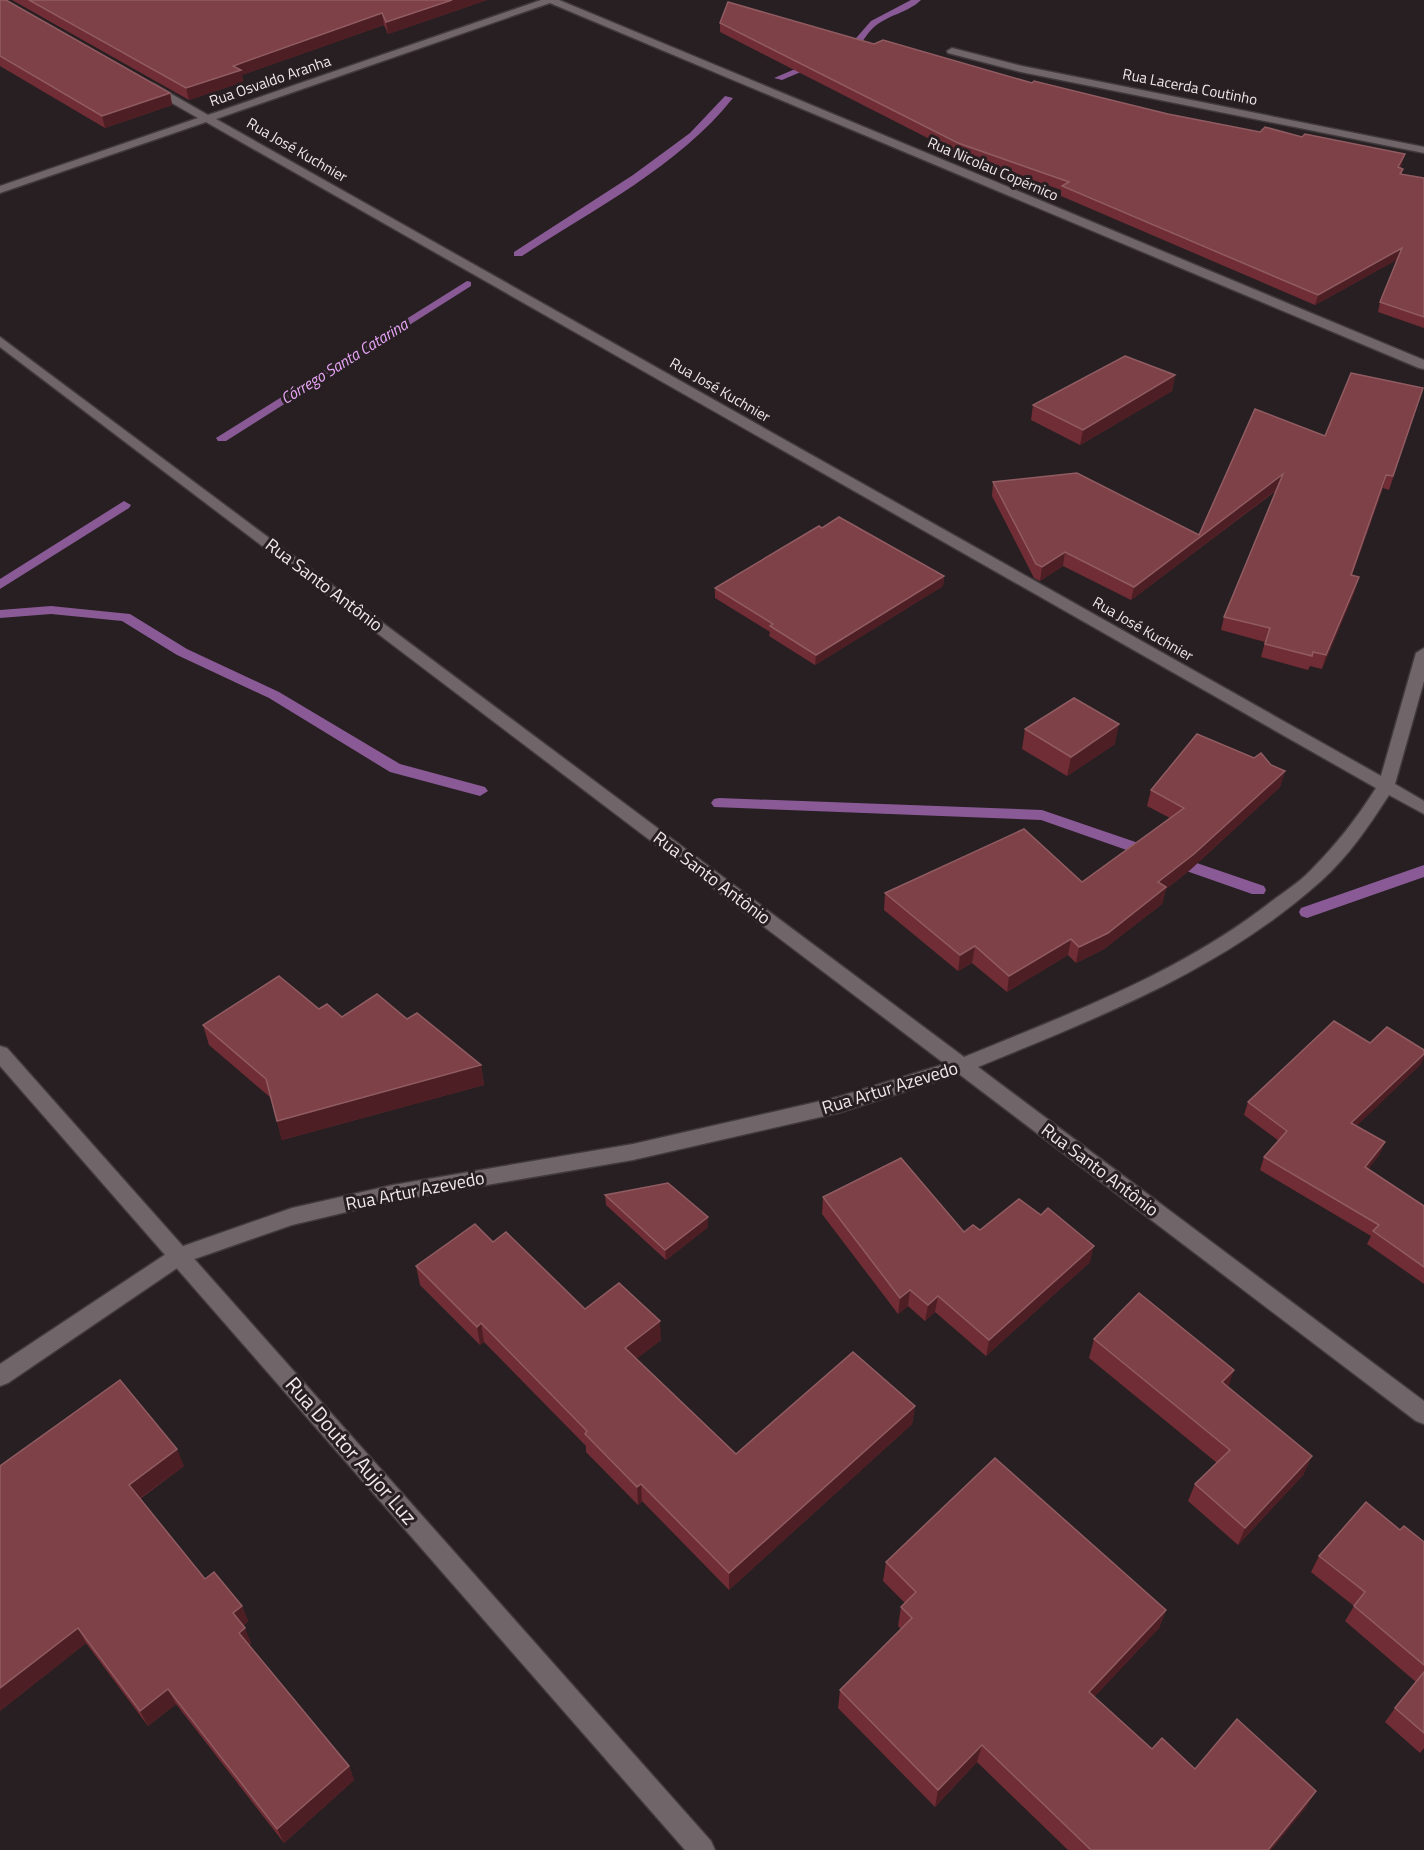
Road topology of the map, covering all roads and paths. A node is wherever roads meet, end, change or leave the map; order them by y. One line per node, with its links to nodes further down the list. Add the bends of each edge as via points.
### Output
1 (550, 0): 4 (street, Rua Osvaldo Aranha); 8 (street, Rua Nicolau Copérnico)
2 (952, 51): 5 (street, Rua Lacerda Coutinho, via 1021,69)
3 (135, 77): 4 (street, Rua José Kuchnier)
4 (208, 118): 6 (street, Rua Osvaldo Aranha); 10 (street, Rua José Kuchnier)
5 (1424, 150)
6 (0, 190)
7 (0, 341): 13 (street, Rua Santo Antônio)
8 (1424, 365)
9 (1424, 653): 10 (street, Rua Artur Azevedo)
10 (1386, 786): 11 (street, Rua José Kuchnier); 13 (street, Rua Artur Azevedo, via 1358,829 1316,876 1251,927 1165,979)
11 (1424, 808)
12 (0, 1053): 14 (street, Rua Doutor Aujor Luz)
13 (962, 1066): 14 (street, Rua Artur Azevedo, via 838,1104 633,1152 393,1193 292,1217); 16 (street, Rua Santo Antônio)
14 (178, 1256): 15 (street, Rua Artur Azevedo); 17 (street, Rua Doutor Aujor Luz)
15 (0, 1376)
16 (1424, 1414)
17 (702, 1850)

